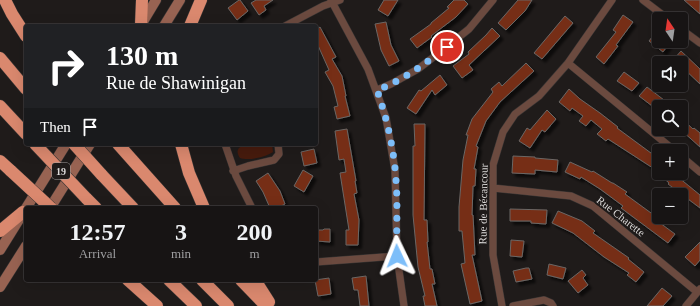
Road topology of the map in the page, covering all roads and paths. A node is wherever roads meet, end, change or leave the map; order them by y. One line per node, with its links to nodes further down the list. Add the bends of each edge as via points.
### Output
1 (5, 0): 16 (highway)
2 (142, 0): 11 (highway)
3 (156, 0): 12 (main road)
4 (180, 0): 13 (main road)
5 (201, 0): 14 (highway)
6 (493, 0): 22 (street, via 469,29 435,56 418,69)
7 (612, 0): 20 (street, Rue de Bécancour)
8 (643, 0): 10 (street)
9 (334, 1): 15 (street); 22 (street)
10 (659, 12)
11 (140, 24)
12 (141, 24)
13 (165, 24)
14 (191, 24)
15 (289, 24)
16 (24, 33)
17 (688, 34): 18 (street)
18 (700, 43)
19 (0, 58): 21 (highway)
20 (568, 63): 25 (street); 38 (street, Rue de Bécancour, via 539,96 515,114 503,132 493,165)
21 (24, 87)
22 (377, 90): 51 (street, via 386,118 394,160 397,189)
23 (0, 107): 24 (highway)
24 (24, 132)
25 (666, 144)
26 (37, 146): 42 (highway, 19, bridge)
27 (65, 146): 39 (main road)
28 (76, 146): 43 (highway, 19, bridge)
29 (89, 146): 41 (main road)
30 (120, 146): 44 (highway)
31 (182, 146): 45 (highway, via 189,173)
32 (226, 146): 36 (street)
33 (278, 146): 36 (street, via 280,154 274,160)
34 (0, 161): 40 (highway, bridge)
35 (688, 162): 37 (street)
36 (233, 170): 46 (street)
37 (700, 172)
38 (493, 188): 59 (street, Rue Charette, via 570,196 593,206); 66 (street, Rue de Bécancour, via 493,255)
39 (27, 206)
40 (48, 206)
41 (51, 206)
42 (94, 206)
43 (131, 206)
44 (173, 206)
45 (203, 206)
46 (251, 206)
47 (23, 212): 48 (highway); 50 (main road)
48 (0, 231)
49 (24, 249): 58 (main road)
50 (0, 250)
51 (397, 256): 52 (street); 65 (street)
52 (318, 262)
53 (130, 282): 60 (highway)
54 (171, 282): 61 (highway)
55 (204, 282): 62 (highway)
56 (243, 282): 63 (highway)
57 (256, 282): 64 (highway)
58 (0, 287)
59 (699, 290): 69 (street)
60 (157, 306)
61 (196, 306)
62 (228, 306)
63 (266, 306)
64 (272, 306)
65 (404, 306)
66 (502, 306)
67 (513, 306): 68 (street, via 544,300)
68 (553, 306)
69 (686, 306)

